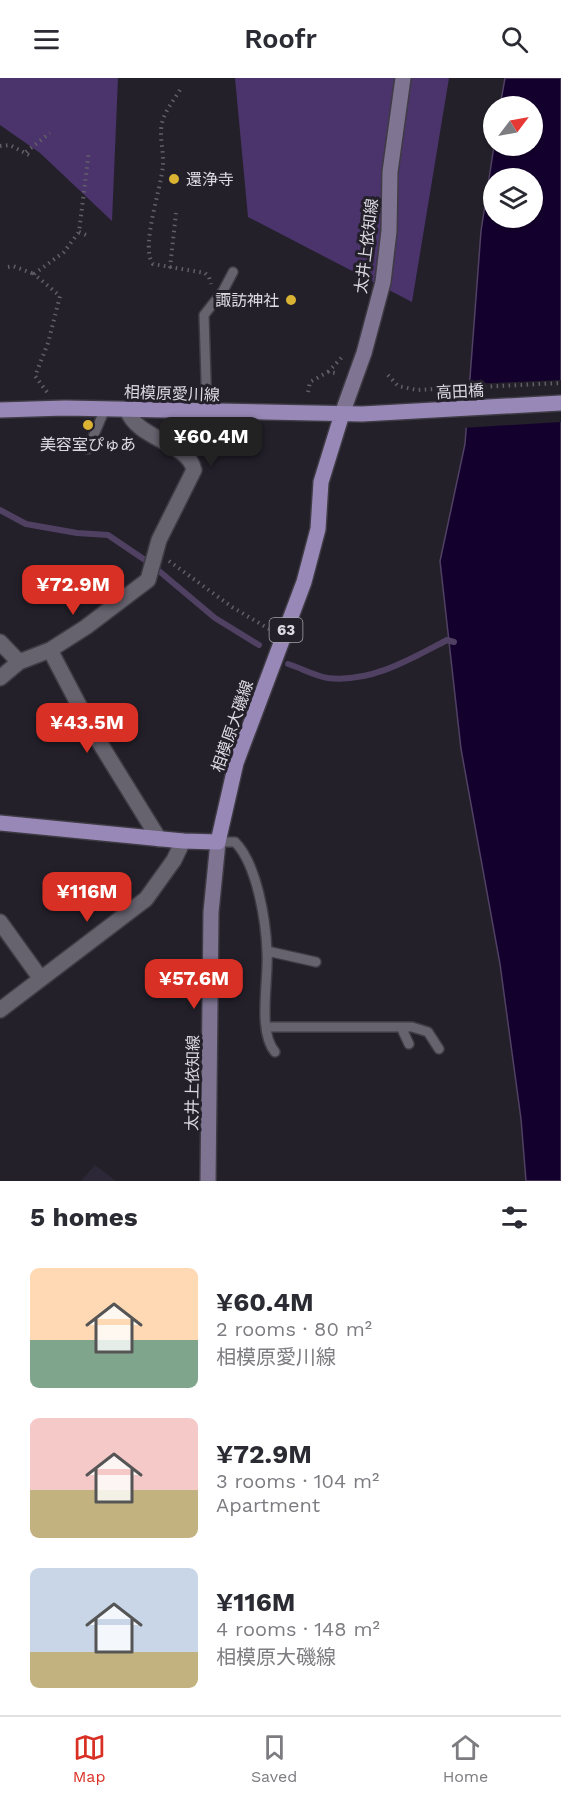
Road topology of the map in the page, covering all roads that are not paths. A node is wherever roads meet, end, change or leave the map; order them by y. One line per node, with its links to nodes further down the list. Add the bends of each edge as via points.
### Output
1 (403, 78): 8 (main road, 太井上依知線, via 390,172 383,282)
2 (233, 272): 7 (lane, via 204,315)
3 (561, 403): 8 (main road, 高田橋)
4 (105, 409): 5 (main road, 相模原愛川線); 6 (main road, 相模原愛川線); 9 (lane)
5 (0, 410)
6 (127, 410): 7 (main road, 相模原愛川線); 11 (street, via 131,421 186,456 193,463 193,474 168,518 148,580)
7 (207, 412): 8 (main road, 相模原愛川線)
8 (342, 414): 17 (main road, 相模原大磯線 / 63, via 321,482 318,529 303,582 236,763)
9 (88, 449)
10 (0, 642): 12 (street)
11 (50, 650): 12 (street); 15 (street, via 93,732)
12 (19, 662): 13 (street)
13 (0, 678)
14 (0, 823): 15 (main road)
15 (159, 839): 16 (main road)
16 (183, 841): 17 (main road); 21 (street, via 146,899)
17 (218, 842): 19 (lane, via 235,842 254,872); 28 (main road, 太井上依知線, via 211,912)
18 (0, 922): 21 (street)
19 (267, 951): 20 (lane); 23 (lane)
20 (316, 962)
21 (41, 979): 22 (street)
22 (0, 1010)
23 (266, 1027): 24 (lane); 27 (lane)
24 (401, 1027): 25 (lane); 26 (lane, via 428,1032)
25 (409, 1044)
26 (439, 1049)
27 (275, 1052)
28 (208, 1181)

